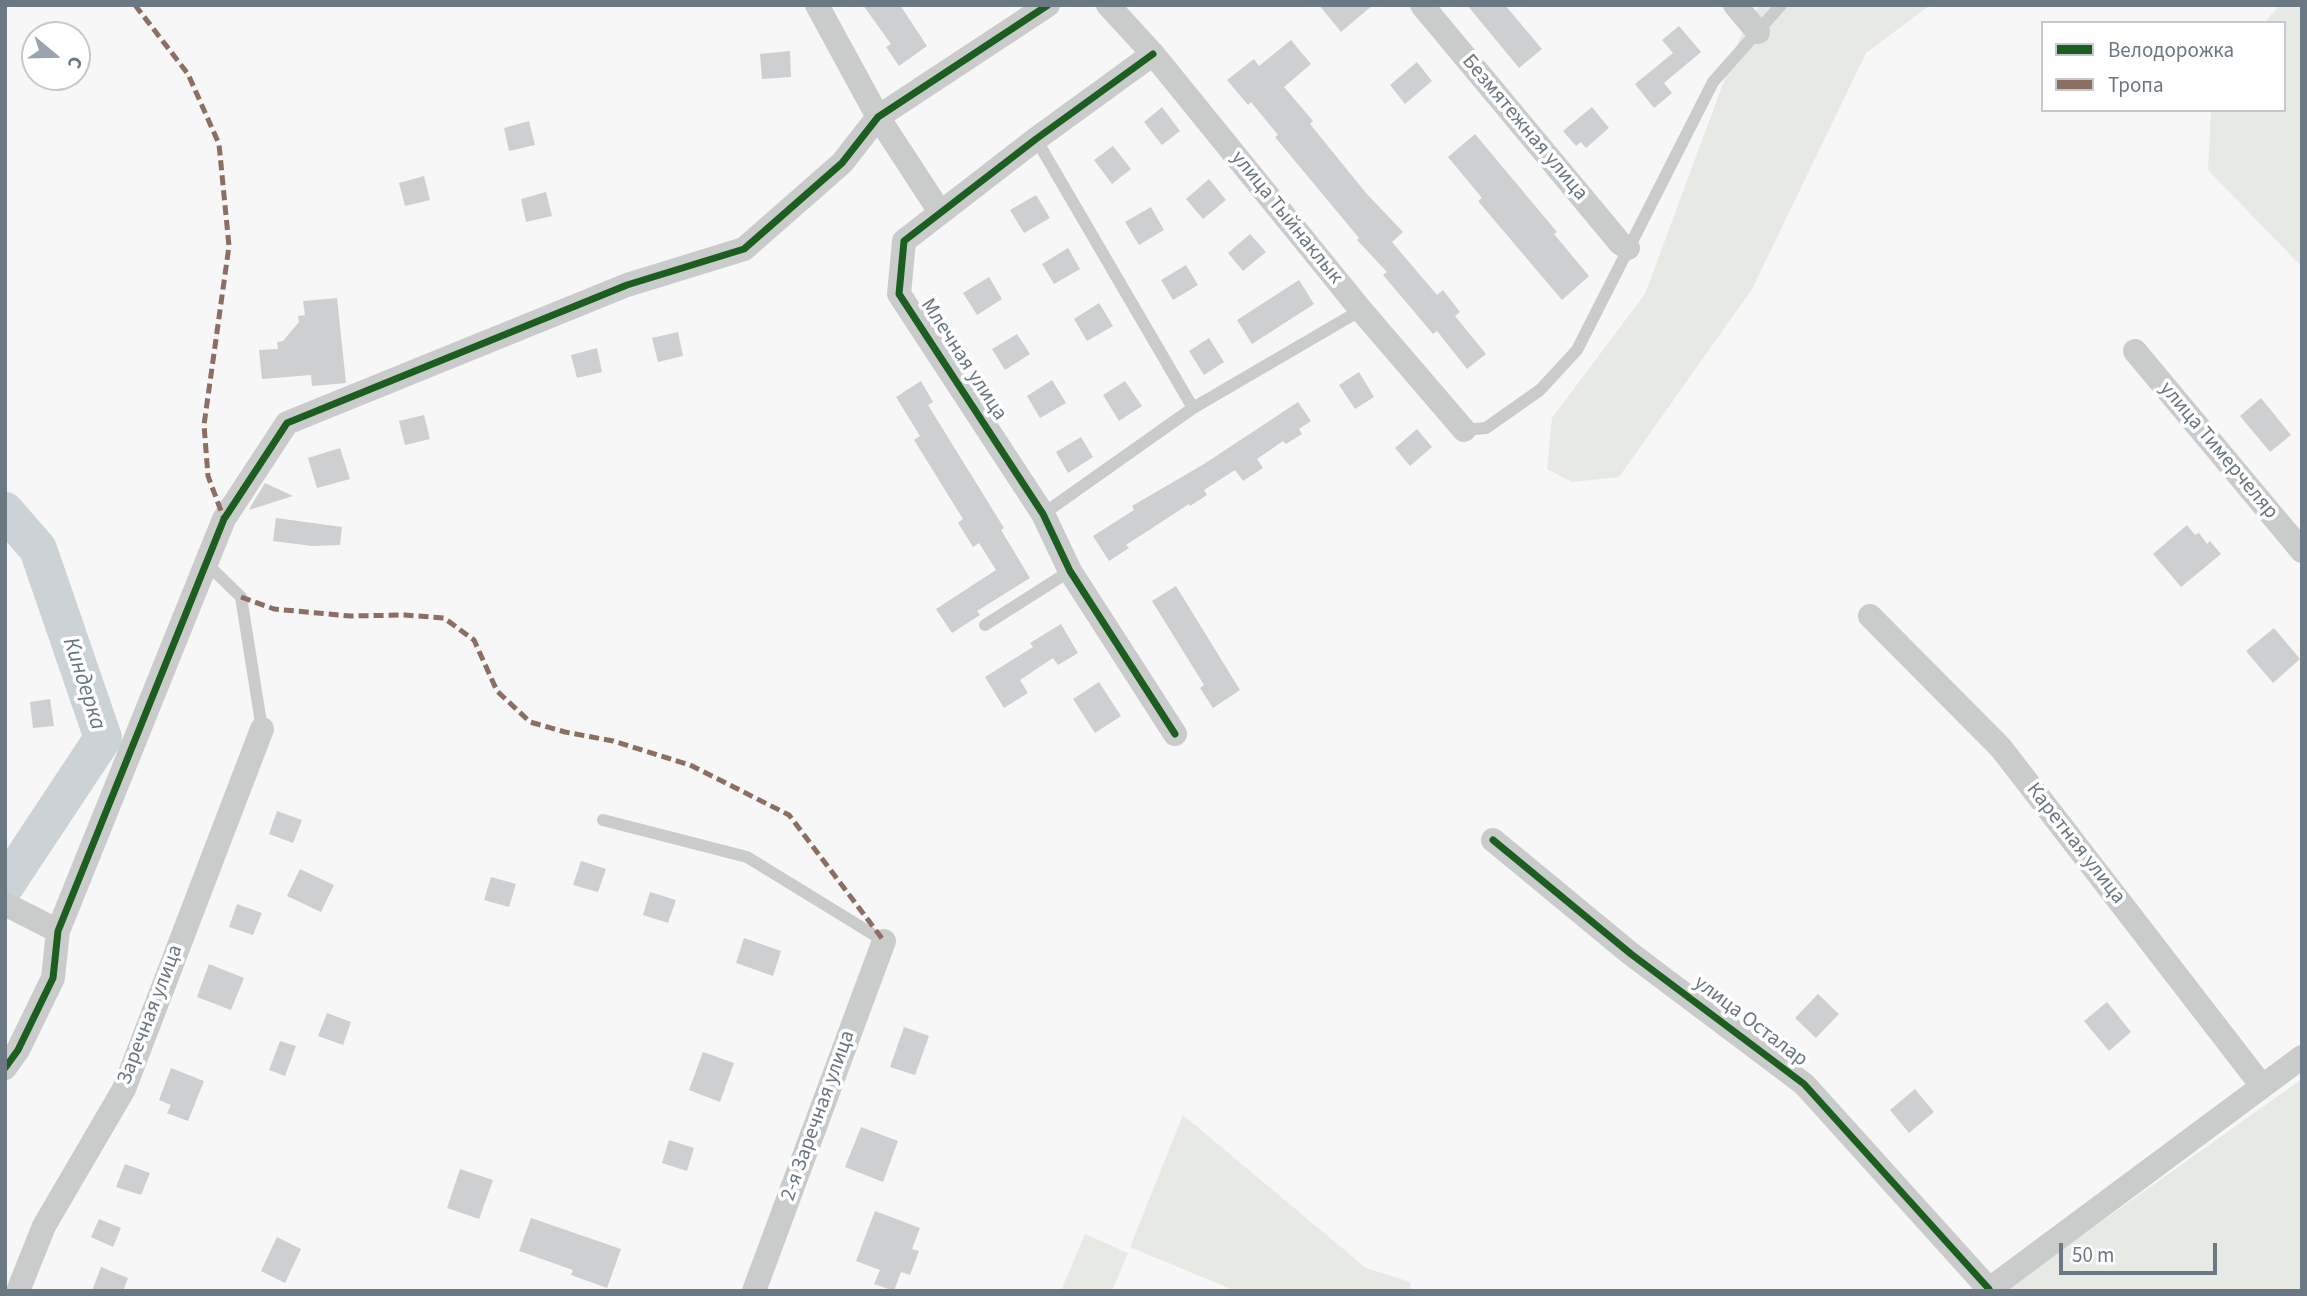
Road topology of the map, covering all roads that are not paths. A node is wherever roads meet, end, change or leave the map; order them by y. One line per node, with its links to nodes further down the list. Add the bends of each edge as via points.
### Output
1 (817, 5): 9 (street)
2 (1048, 5): 9 (street)
3 (1108, 5): 8 (street, улица Тыйнаклык)
4 (1422, 5): 12 (street, Безмятежная улица)
5 (1735, 5): 7 (street)
6 (1781, 5): 7 (lane)
7 (1758, 32): 12 (lane, via 1713,82)
8 (1153, 54): 10 (street, Млечная улица); 13 (street, улица Тыйнаклык)
9 (878, 117): 11 (street); 19 (street, via 842,163 744,249 627,285 288,423 224,519)
10 (1036, 139): 11 (street, Млечная улица); 15 (lane)
11 (940, 212): 17 (street, Млечная улица, via 904,241 900,293)
12 (1628, 248): 16 (lane, via 1577,350 1540,390 1486,428)
13 (1361, 310): 15 (lane); 16 (street, улица Тыйнаклык)
14 (2134, 351): 18 (street, улица Тимерчеляр)
15 (1193, 408): 17 (lane)
16 (1464, 430)
17 (1043, 514): 20 (street, Млечная улица)
18 (2302, 551)
19 (207, 564): 23 (lane, via 241,597); 28 (street)
20 (1070, 570): 22 (lane); 24 (street, Млечная улица)
21 (1870, 616): 32 (street, Каретная улица, via 2001,748)
22 (985, 625)
23 (262, 729): 34 (street, Заречная улица, via 124,1089 44,1226)
24 (1175, 734)
25 (603, 820): 29 (lane, via 747,857)
26 (1493, 840): 33 (street, улица Осталар, via 1631,954 1804,1084)
27 (10, 907): 28 (street)
28 (58, 931): 31 (street, via 53,978)
29 (884, 941): 35 (street, 2-я Заречная улица)
30 (2302, 1057): 32 (street)
31 (5, 1068)
32 (2262, 1086): 33 (street)
33 (1988, 1290)
34 (18, 1291)
35 (754, 1291)

